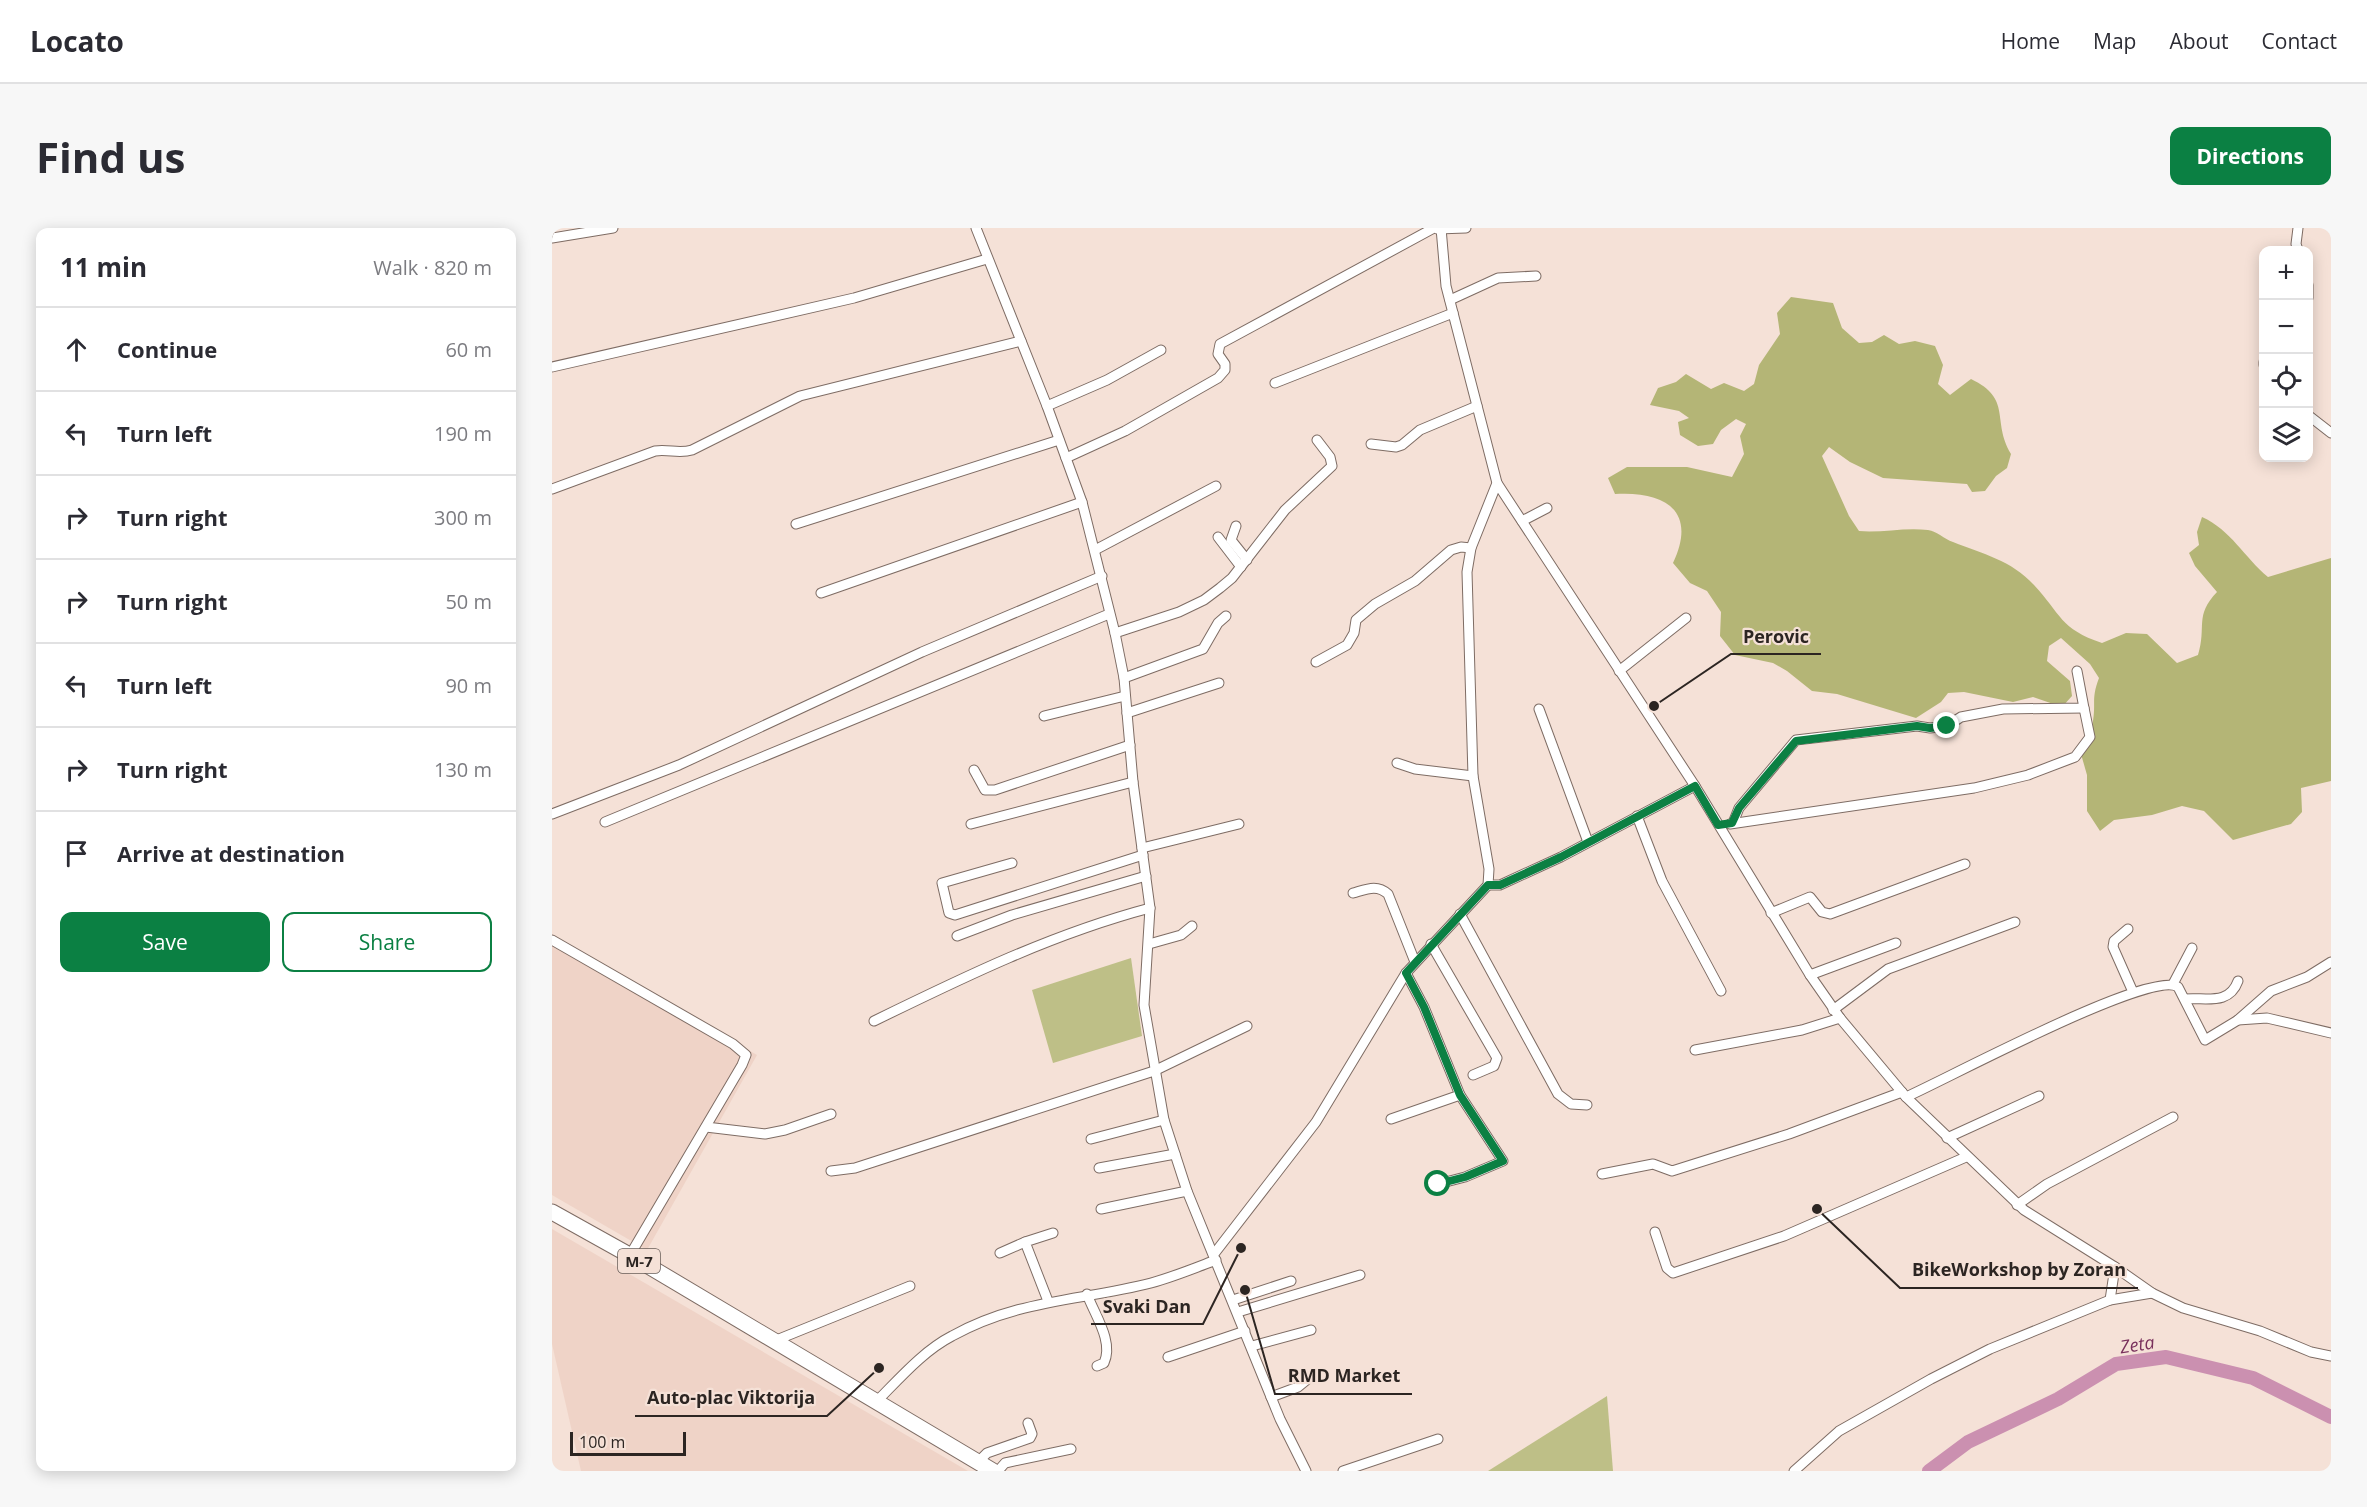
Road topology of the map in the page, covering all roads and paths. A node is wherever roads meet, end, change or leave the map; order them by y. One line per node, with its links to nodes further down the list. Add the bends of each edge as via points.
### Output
1 (613, 228): 6 (street)
2 (976, 228): 8 (street)
3 (1466, 228): 5 (street)
4 (2298, 228): 7 (street)
5 (1436, 229): 10 (street); 23 (street, via 1220,344 1218,354 1225,370 1218,378 1125,431)
6 (552, 238)
7 (2298, 246)
8 (987, 259): 12 (street); 14 (street, via 854,298)
9 (1536, 276): 10 (street, via 1498,279)
10 (1449, 300): 11 (street)
11 (1453, 313): 15 (street); 17 (street)
12 (1021, 341): 16 (street); 26 (street, via 800,396 692,450 655,451)
13 (1161, 350): 16 (street, via 1107,380)
14 (552, 367)
15 (1275, 383)
16 (1047, 406): 20 (street)
17 (1477, 406): 22 (street, via 1420,430 1402,445); 24 (street)
18 (2313, 419): 19 (street)
19 (2331, 434)
20 (1059, 440): 23 (street); 30 (street)
21 (1317, 440): 35 (street, via 1332,466 1285,510)
22 (1371, 444)
23 (1066, 458): 27 (street)
24 (1497, 483): 29 (street); 33 (street)
25 (1216, 486): 34 (street)
26 (552, 489)
27 (1082, 502): 34 (street); 37 (street)
28 (1547, 508): 29 (street)
29 (1522, 521): 44 (street)
30 (796, 524)
31 (1236, 526): 35 (street, via 1231,540)
32 (1218, 537): 35 (street)
33 (1472, 548): 42 (street, via 1451,550 1415,581 1369,608 1356,620 1347,645); 55 (street, via 1467,572)
34 (1095, 550): 36 (street)
35 (1244, 563): 41 (street, via 1204,600)
36 (1102, 576): 38 (street); 58 (street, via 922,652 679,765)
37 (821, 593)
38 (1109, 614): 41 (street); 60 (street)
39 (1226, 616): 45 (street, via 1203,649)
40 (1686, 618): 44 (street)
41 (1115, 633): 45 (street)
42 (1316, 662)
43 (2077, 670): 48 (street)
44 (1619, 671): 57 (street)
45 (1124, 678): 47 (street)
46 (1219, 683): 50 (street)
47 (1125, 696): 50 (street); 51 (street)
48 (2084, 708): 61 (street, via 2003,709 1961,717 1947,726 1796,741 1739,808); 61 (street, via 2090,737 2081,752 2028,775 1963,790)
49 (1539, 709): 65 (street)
50 (1127, 713): 52 (street)
51 (1044, 716)
52 (1130, 745): 54 (street, via 995,790 985,790); 56 (street)
53 (1396, 763): 55 (street)
54 (974, 770)
55 (1473, 776): 70 (street, via 1489,869)
56 (1133, 782): 62 (street); 66 (street)
57 (1695, 786): 59 (street); 64 (street)
58 (552, 814)
59 (1638, 816): 65 (street); 92 (street, via 1662,881)
60 (605, 822)
61 (1732, 823): 64 (street)
62 (971, 824)
63 (1239, 824): 66 (street)
64 (1718, 825): 74 (street)
65 (1588, 842): 70 (street, via 1500,885)
66 (1143, 851): 69 (street); 72 (street)
67 (1012, 863): 72 (street, via 941,886 951,914)
68 (1965, 864): 74 (street, via 1830,914 1822,912 1810,897)
69 (1146, 876): 73 (street); 76 (street)
70 (1488, 885): 75 (street)
71 (1353, 893): 86 (street, via 1372,887 1388,894)
72 (1010, 897): 76 (street)
73 (1150, 909): 83 (street); 98 (street, via 1101,921 1038,944)
74 (1771, 913): 89 (street)
75 (1460, 914): 84 (street); 107 (street, via 1558,1094 1571,1104)
76 (1012, 915): 80 (street)
77 (2015, 922): 95 (street, via 1888,969)
78 (1192, 926): 83 (street, via 1181,935)
79 (2128, 929): 93 (street, via 2114,941 2113,947)
80 (957, 936)
81 (552, 940): 112 (street, via 744,1052 746,1059)
82 (1896, 943): 89 (street)
83 (1149, 944): 102 (street, via 1144,1005)
84 (1431, 944): 86 (street); 103 (street, via 1497,1058 1494,1066)
85 (2192, 948): 91 (street)
86 (1415, 962): 88 (street)
87 (2331, 962): 97 (street, via 2271,992)
88 (1406, 973): 104 (street); 130 (street, via 1316,1122)
89 (1810, 975): 95 (street)
90 (2238, 981): 94 (street, via 2232,991 2218,999)
91 (2173, 984): 93 (street); 94 (street)
92 (1721, 991)
93 (2133, 992): 105 (street)
94 (2185, 999): 97 (street, via 2205,1040)
95 (1833, 1010): 96 (street)
96 (1840, 1018): 101 (street); 105 (street)
97 (2238, 1020): 100 (street, via 2267,1018)
98 (874, 1021)
99 (1247, 1026): 102 (street)
100 (2331, 1033)
101 (1695, 1050)
102 (1154, 1071): 111 (street); 118 (street, via 855,1168)
103 (1473, 1075)
104 (1460, 1095): 110 (street); 120 (street, via 1503,1161)
105 (1904, 1095): 113 (street); 119 (street, via 1672,1171 1653,1164)
106 (2039, 1096): 113 (street)
107 (1587, 1105)
108 (831, 1114): 112 (street, via 765,1134)
109 (2173, 1117): 122 (street, via 2047,1184)
110 (1391, 1119)
111 (1164, 1120): 114 (street); 115 (street)
112 (706, 1127): 129 (street)
113 (1947, 1138): 116 (street)
114 (1091, 1139)
115 (1175, 1154): 117 (street); 121 (street)
116 (1966, 1157): 122 (street); 125 (street, via 1784,1236 1672,1273)
117 (1099, 1168)
118 (831, 1172)
119 (1602, 1174)
120 (1438, 1184)
121 (1187, 1191): 123 (street); 130 (street)
122 (2017, 1205): 131 (street)
123 (1101, 1209)
124 (554, 1213): 129 (main road, M-7)
125 (1655, 1232)
126 (1053, 1233): 127 (street)
127 (1025, 1242): 128 (street); 137 (street)
128 (1000, 1253)
129 (630, 1256): 143 (main road, M-7)
130 (1215, 1257): 136 (street, via 1151,1283); 138 (street)
131 (2115, 1267): 135 (street); 139 (street)
132 (1360, 1275): 140 (street)
133 (1291, 1281): 138 (street)
134 (910, 1286): 143 (street)
135 (2151, 1293): 139 (street); 145 (street, via 2183,1308)
136 (1087, 1294): 137 (street); 147 (street, via 1108,1354 1104,1363)
137 (1048, 1300): 150 (street, via 1021,1306 951,1336)
138 (1233, 1300): 140 (street)
139 (2110, 1300): 158 (street, via 1990,1349 1931,1379 1839,1431)
140 (1238, 1311): 142 (street)
141 (1311, 1330): 144 (street)
142 (1245, 1331): 144 (street); 146 (street)
143 (774, 1341): 150 (main road, M-7)
144 (1252, 1346): 149 (street)
145 (2331, 1356)
146 (1168, 1357)
147 (1097, 1366)
148 (1309, 1378): 149 (street, via 1299,1387)
149 (1271, 1397): 156 (street)
150 (876, 1402): 154 (main road, M-7)
151 (1028, 1423): 154 (street, via 1032,1437 987,1453)
152 (1438, 1439): 157 (street)
153 (1071, 1449): 155 (street, via 1005,1463)
154 (978, 1462): 155 (main road, M-7)
155 (995, 1471)
156 (1306, 1471)
157 (1343, 1471)
158 (1794, 1471)

